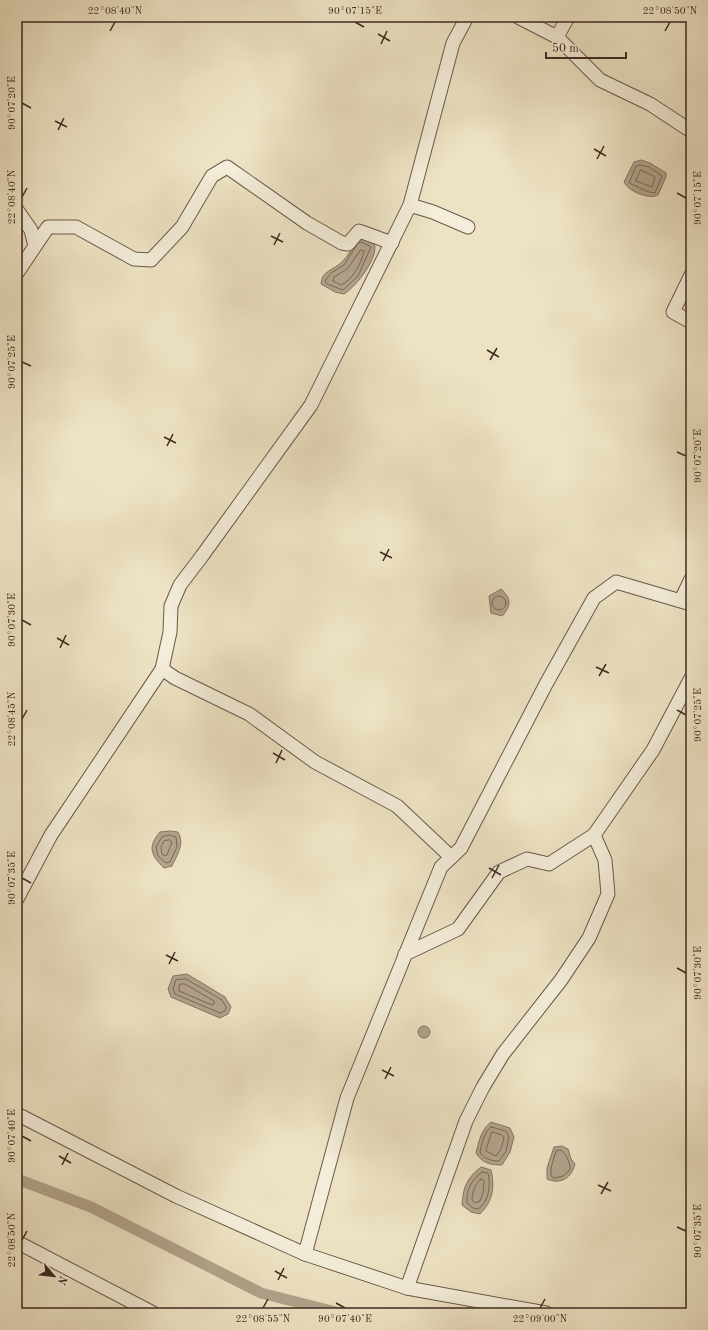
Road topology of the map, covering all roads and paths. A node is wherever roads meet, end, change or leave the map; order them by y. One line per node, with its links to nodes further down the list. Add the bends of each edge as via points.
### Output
1 (467, 17): 6 (street, via 453,43)
2 (518, 17): 4 (street)
3 (568, 17): 4 (street)
4 (557, 36): 5 (street, via 600,80 650,104)
5 (691, 131)
6 (410, 205): 8 (street); 9 (street)
7 (17, 210): 10 (street, via 31,230)
8 (468, 227)
9 (392, 243): 10 (street, via 359,231 348,244 342,243 308,223 227,167 212,176 182,226 150,260 134,258 76,227 48,227); 16 (street, via 311,405 180,585 171,606 170,632)
10 (35, 246): 11 (street)
11 (17, 273)
12 (691, 275): 13 (street, via 674,312)
13 (691, 322)
14 (691, 579): 15 (street)
15 (686, 602): 19 (street, via 616,582 594,598 461,848)
16 (162, 669): 19 (street, via 175,678 249,714 316,762 397,806); 20 (street, via 51,835)
17 (691, 678): 18 (street, via 653,750)
18 (594, 835): 21 (street, via 549,864 527,859 499,872 458,929); 25 (street, via 605,860 608,894 589,938 561,980 503,1054 483,1087 466,1121)
19 (451, 857): 21 (street, via 441,867)
20 (17, 899)
21 (405, 954): 24 (street, via 347,1098)
22 (17, 1114): 24 (street, via 176,1196)
23 (17, 1242): 26 (street)
24 (306, 1254): 25 (street)
25 (407, 1288): 27 (street)
26 (153, 1313)
27 (546, 1313)

